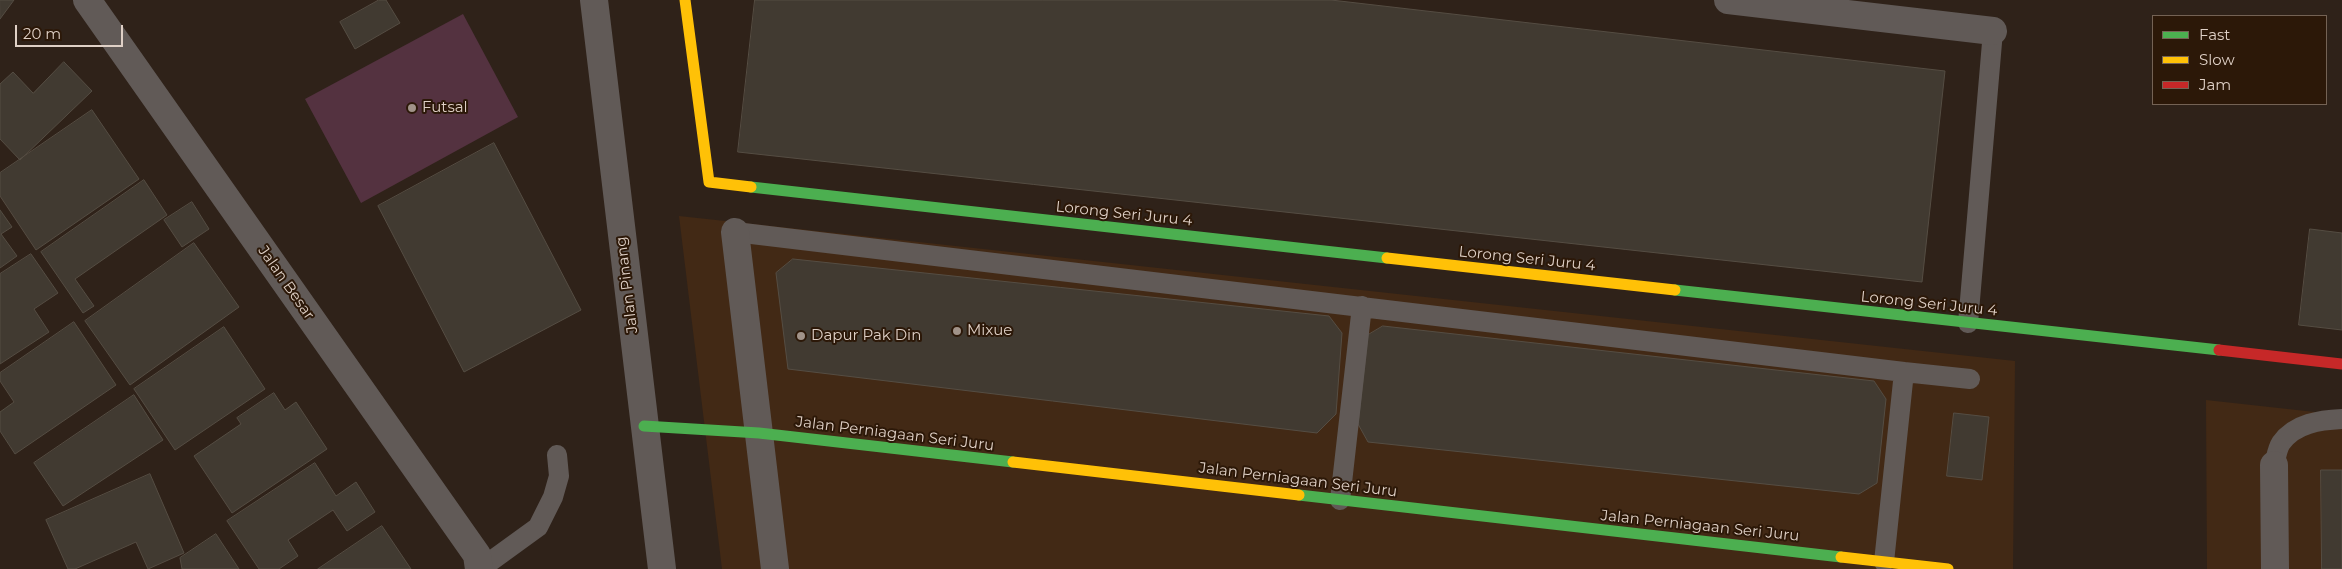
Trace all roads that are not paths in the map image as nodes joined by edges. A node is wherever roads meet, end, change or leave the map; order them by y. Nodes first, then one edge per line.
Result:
1 (87, 0) edge
2 (594, 0) edge
3 (685, 0) edge
4 (1728, 0) edge
5 (1993, 31) joint
6 (734, 232) joint
7 (1362, 306) junction
8 (1968, 323) junction
9 (2342, 364) edge
10 (1904, 372) junction
11 (1970, 379) dead end
12 (2342, 419) edge
13 (644, 426) junction
14 (759, 433) junction
15 (557, 455) dead end
16 (2274, 465) joint
17 (1340, 500) junction
18 (1884, 562) junction
19 (480, 569) edge
20 (662, 569) edge
21 (775, 569) edge
22 (1948, 569) edge
23 (2275, 569) edge

1 - 19 street, Jalan Besar
2 - 13 street, Jalan Pinang
3 - 8 street, Lorong Seri Juru 4
4 - 5 street
5 - 8 lane
6 - 7 lane
6 - 14 street
7 - 10 lane
7 - 17 lane
8 - 9 street, Lorong Seri Juru 4
10 - 11 lane
10 - 18 lane
12 - 16 lane
13 - 14 street, Jalan Perniagaan Seri Juru
13 - 20 street, Jalan Pinang
14 - 17 street, Jalan Perniagaan Seri Juru
14 - 21 street
15 - 19 lane
16 - 23 street
17 - 18 street, Jalan Perniagaan Seri Juru
18 - 22 street, Jalan Perniagaan Seri Juru

